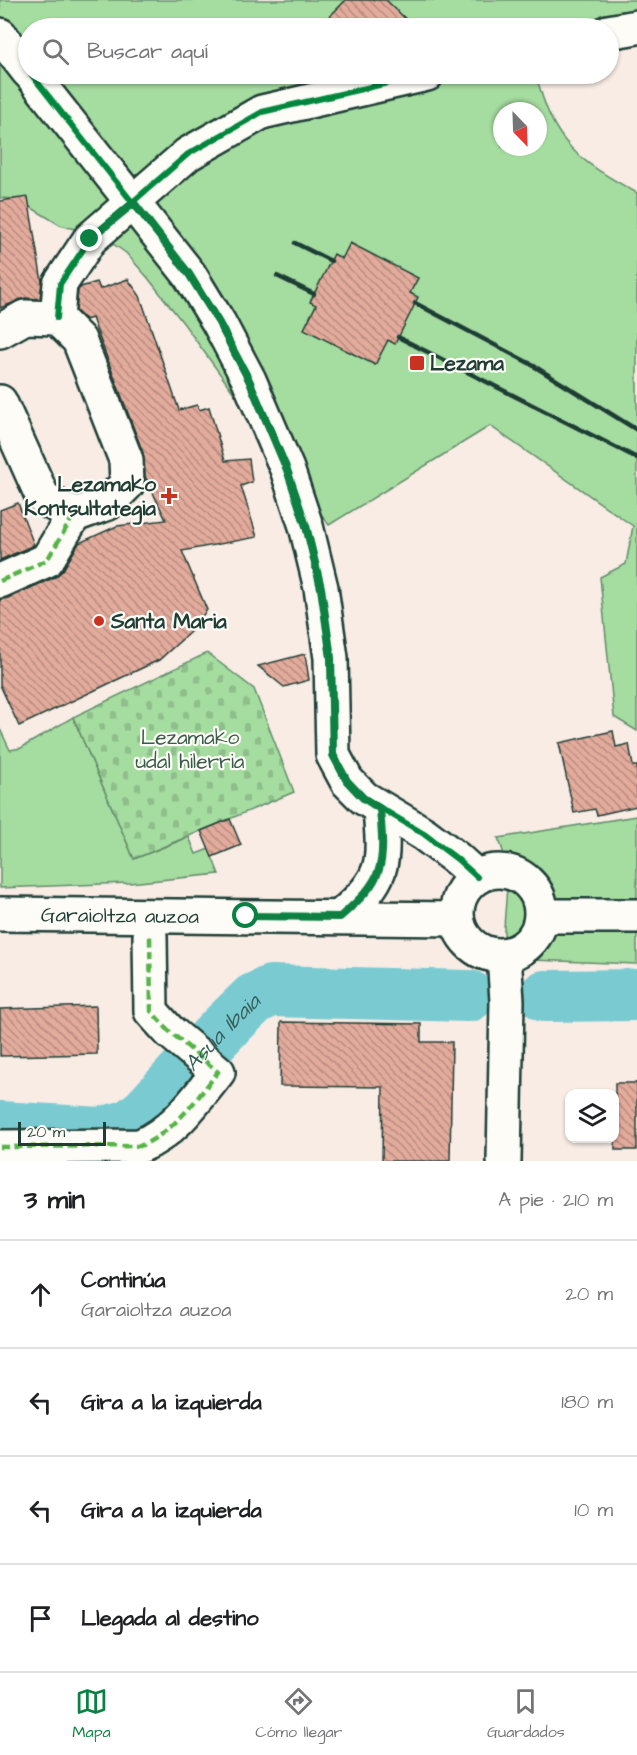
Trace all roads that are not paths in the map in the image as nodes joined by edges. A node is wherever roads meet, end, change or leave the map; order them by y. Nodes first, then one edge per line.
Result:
1 (637, 27) edge
2 (619, 31) edge
3 (0, 35) edge
4 (18, 57) edge
5 (40, 84) edge
6 (384, 84) edge
7 (134, 203) junction
8 (57, 318) junction
9 (0, 331) edge
10 (0, 402) edge
11 (74, 515) junction
12 (0, 581) edge
13 (380, 809) junction
14 (477, 877) junction
15 (0, 914) edge
16 (542, 916) junction
17 (637, 916) edge
18 (340, 917) junction
19 (457, 919) junction
20 (150, 936) dead end
21 (504, 955) junction
22 (0, 1147) edge
23 (504, 1161) edge

1 - 2 street
3 - 4 street
5 - 7 street
6 - 7 street
7 - 8 street
7 - 13 street
8 - 9 street
8 - 11 street
10 - 11 street
11 - 12 street
13 - 14 street
13 - 18 street
14 - 16 street
14 - 19 street
15 - 18 street, Garaioltza auzoa
16 - 17 street
16 - 21 street
18 - 19 street, Garaioltza auzoa
19 - 21 street
20 - 22 street
21 - 23 street

